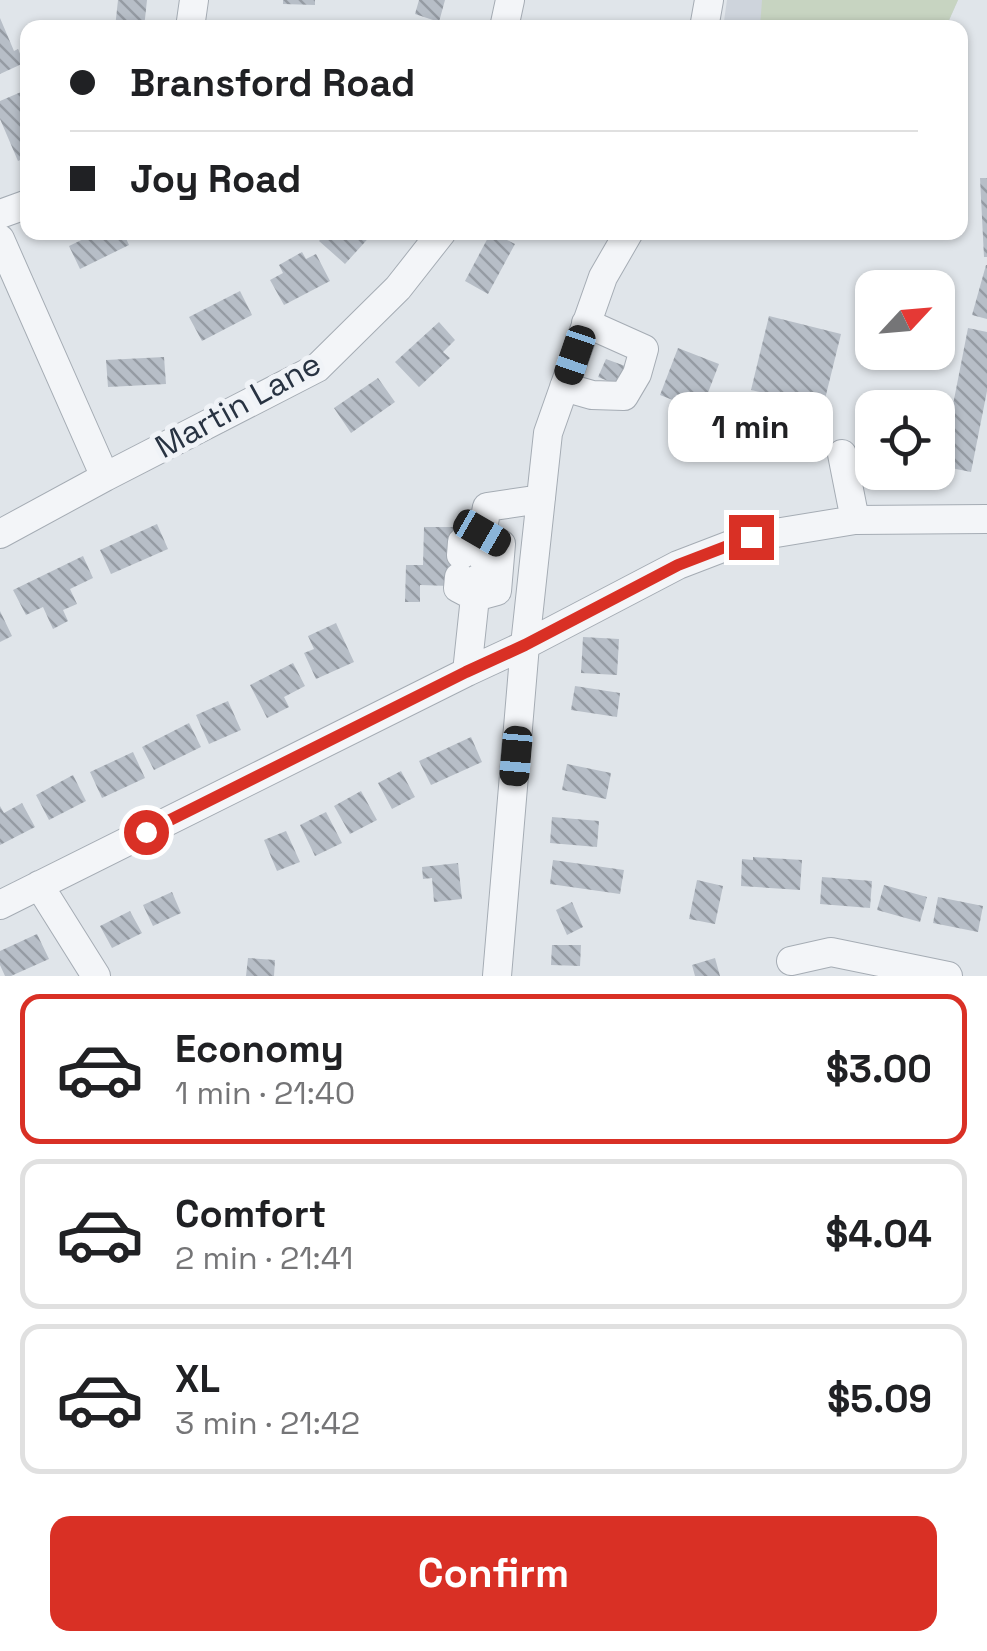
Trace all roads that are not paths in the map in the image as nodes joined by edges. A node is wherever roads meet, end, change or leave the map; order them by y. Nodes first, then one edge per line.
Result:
1 (0, 239) edge
2 (436, 240) edge
3 (624, 240) edge
4 (586, 323) junction
5 (564, 388) junction
6 (842, 454) dead end
7 (104, 477) junction
8 (541, 499) junction
9 (985, 511) edge
10 (855, 520) junction
11 (0, 534) edge
12 (472, 571) junction
13 (530, 598) junction
14 (525, 645) junction
15 (466, 672) junction
16 (40, 885) junction
17 (0, 905) edge
18 (792, 961) dead end
19 (96, 976) edge
20 (496, 976) edge
21 (948, 976) edge

1 - 7 street
2 - 7 street, Martin Lane
3 - 4 street
4 - 5 street
4 - 5 street
5 - 8 street
6 - 10 street
7 - 11 street, Martin Lane
8 - 12 street
8 - 13 street
9 - 10 street
10 - 14 street
12 - 13 street
12 - 15 street
13 - 14 street
14 - 15 street
14 - 20 street
15 - 16 street
16 - 17 street
16 - 19 street
18 - 21 street

